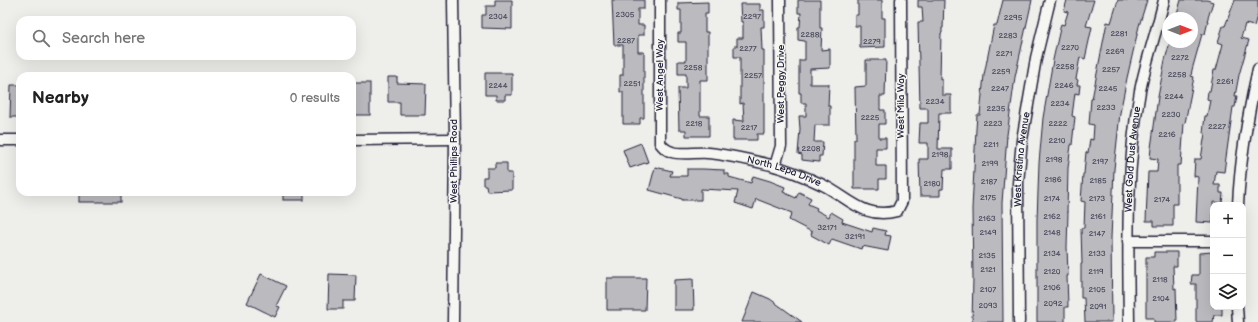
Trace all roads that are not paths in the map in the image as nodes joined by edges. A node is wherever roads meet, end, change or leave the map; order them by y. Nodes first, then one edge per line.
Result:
1 (453, 0) edge
2 (660, 0) edge
3 (780, 0) edge
4 (901, 0) edge
5 (1050, 0) edge
6 (1164, 0) edge
7 (1258, 69) edge
8 (455, 139) junction
9 (0, 140) edge
10 (16, 140) edge
11 (356, 140) edge
12 (664, 150) joint
13 (775, 166) junction
14 (1238, 202) edge
15 (897, 211) joint
16 (1128, 240) junction
17 (1210, 241) edge
18 (1237, 310) edge
19 (453, 322) edge
20 (1019, 322) edge
21 (1129, 322) edge
22 (1238, 322) edge

1 - 8 street, West Phillips Road
2 - 12 street, West Angel Way
3 - 13 street, West Peggy Drive
4 - 15 street, West Mila Way
5 - 20 street, West Kristina Avenue
6 - 16 street, West Gold Dust Avenue
7 - 14 street
8 - 11 street
8 - 19 street, West Phillips Road
9 - 10 street
12 - 13 street, North Lepa Drive
13 - 15 street, North Lepa Drive
16 - 17 street
16 - 21 street, West Gold Dust Avenue
18 - 22 street

